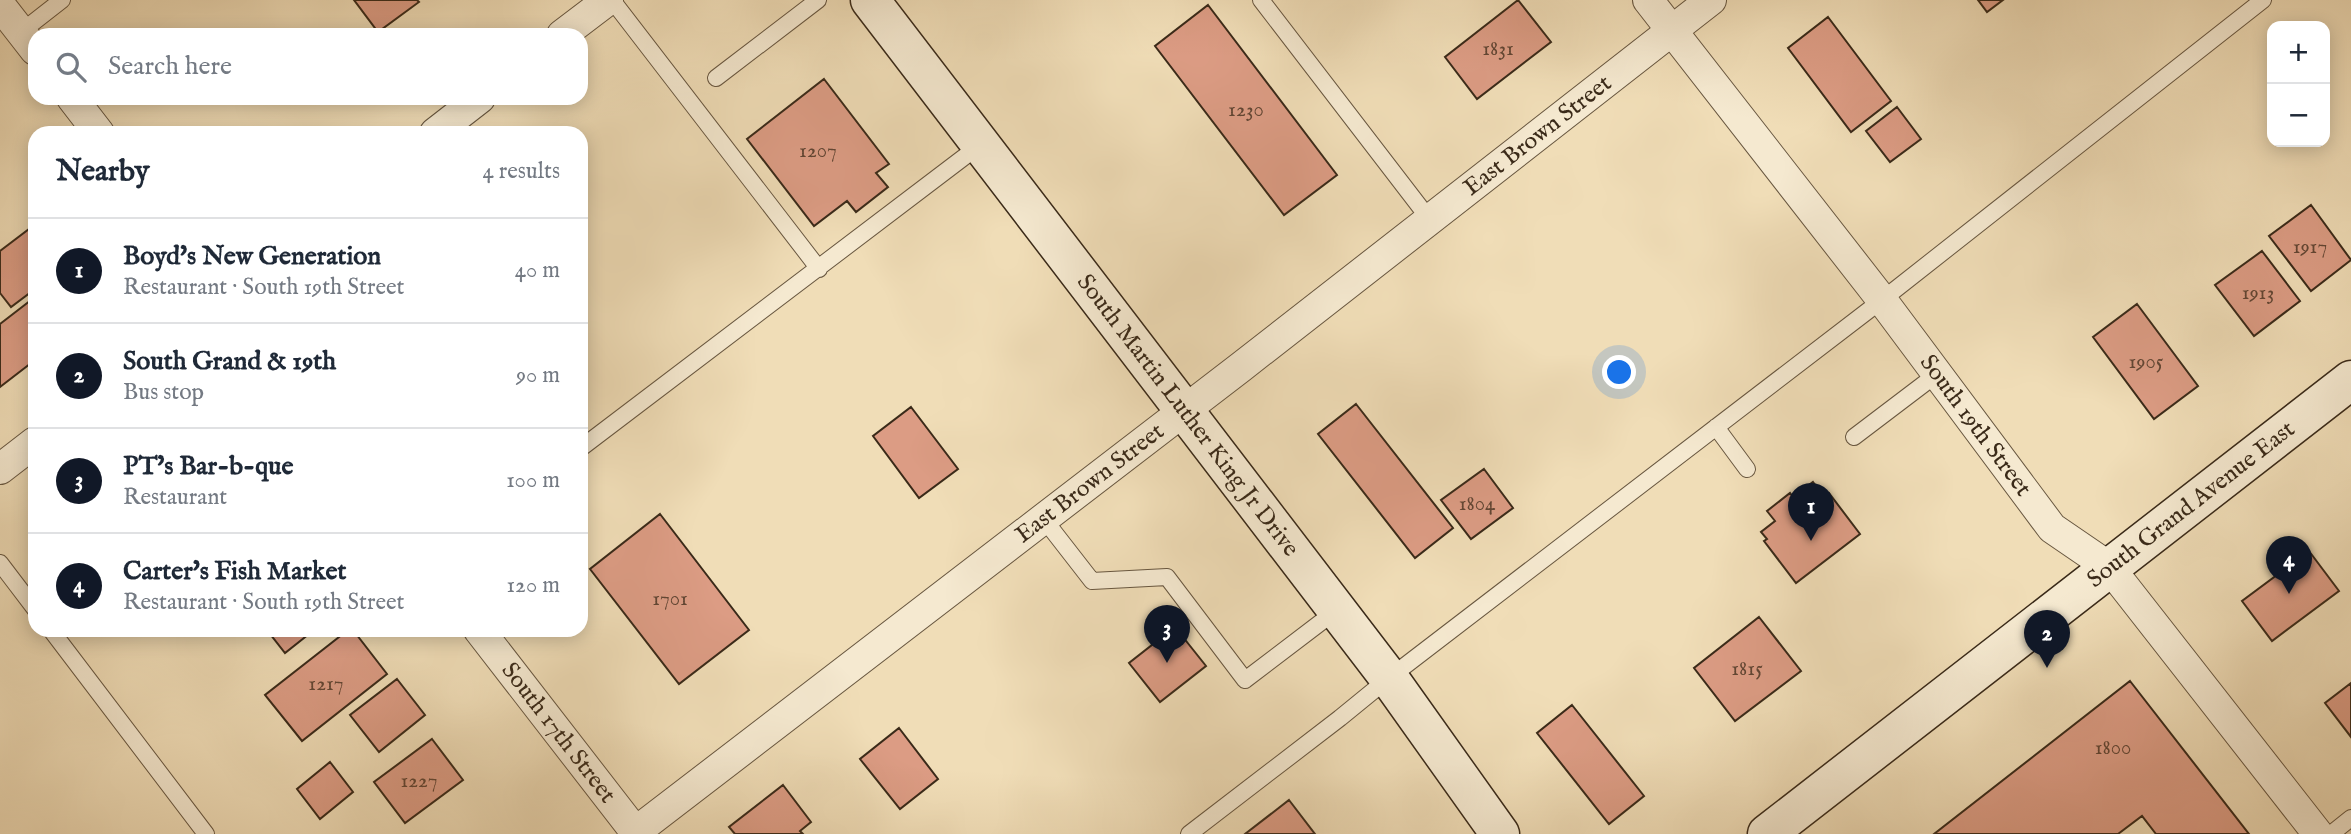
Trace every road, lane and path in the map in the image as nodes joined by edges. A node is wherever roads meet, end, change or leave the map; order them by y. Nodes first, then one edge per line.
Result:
1 (62, 0) edge
2 (610, 0) edge
3 (818, 0) edge
4 (870, 0) edge
5 (1261, 0) edge
6 (1648, 0) edge
7 (1710, 0) edge
8 (2263, 0) edge
9 (0, 5) edge
10 (39, 28) edge
11 (572, 28) edge
12 (1672, 30) junction
13 (28, 41) edge
14 (716, 78) dead end
15 (77, 105) edge
16 (471, 105) edge
17 (94, 126) edge
18 (444, 126) edge
19 (981, 145) junction
20 (1430, 220) junction
21 (819, 268) junction
22 (1882, 299) junction
23 (1937, 374) junction
24 (2351, 380) edge
25 (1185, 410) junction
26 (1716, 428) junction
27 (1854, 438) dead end
28 (588, 443) edge
29 (28, 447) edge
30 (0, 469) edge
31 (1747, 469) dead end
32 (1044, 518) junction
33 (0, 563) edge
34 (2109, 567) junction
35 (28, 600) edge
36 (1337, 610) junction
37 (56, 637) edge
38 (484, 637) edge
39 (1389, 678) junction
40 (2351, 818) edge
41 (635, 833) edge
42 (206, 834) edge
43 (1189, 834) edge
44 (1500, 834) edge
45 (1767, 834) edge
46 (2318, 834) edge
47 (2330, 834) edge

1 - 10 lane
2 - 11 street
2 - 21 lane
3 - 14 lane
4 - 19 street, South Martin Luther King Jr Drive
5 - 20 lane
6 - 12 street, South 19th Street
7 - 12 street, East Brown Street
8 - 22 lane
9 - 13 street
12 - 20 street, East Brown Street
12 - 22 street, South 19th Street
15 - 17 street
16 - 18 street
19 - 21 lane
19 - 25 street, South Martin Luther King Jr Drive
20 - 25 street, East Brown Street
21 - 28 lane
22 - 23 street, South 19th Street
22 - 26 lane
23 - 27 lane
23 - 34 street, South 19th Street
24 - 34 street, South Grand Avenue East
25 - 32 street, East Brown Street
25 - 36 street, South Martin Luther King Jr Drive
26 - 31 lane
26 - 39 lane
29 - 30 street
32 - 36 lane
32 - 41 street, East Brown Street
33 - 35 lane
34 - 45 street, South Grand Avenue East
34 - 46 street, South 19th Street
36 - 39 street, South Martin Luther King Jr Drive
37 - 42 lane
38 - 41 street, South 17th Street
39 - 43 lane
39 - 44 street, South Martin Luther King Jr Drive
40 - 47 lane

